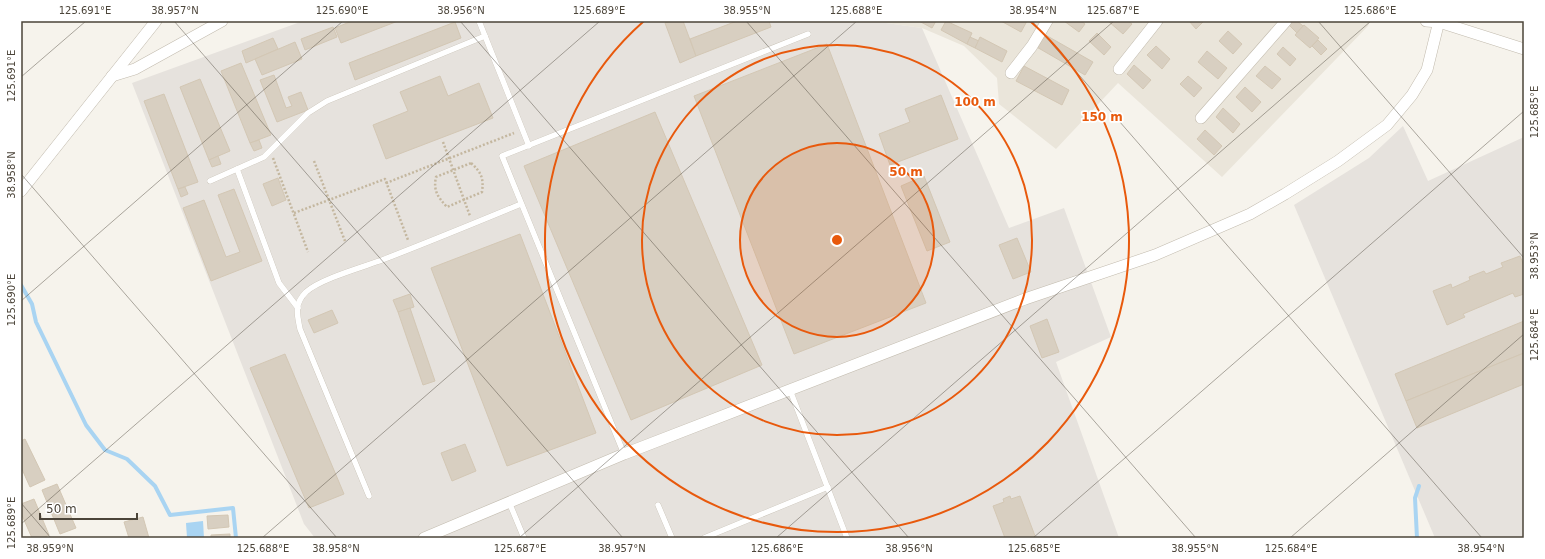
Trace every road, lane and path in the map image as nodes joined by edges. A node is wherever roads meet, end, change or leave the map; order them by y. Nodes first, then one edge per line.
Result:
1 (156, 21) edge
2 (222, 21) edge
3 (479, 21) edge
4 (1047, 21) edge
5 (1157, 21) edge
6 (1286, 21) edge
7 (1426, 21) edge
8 (1439, 22) edge
9 (808, 34) dead end
10 (485, 36) junction
11 (1524, 49) edge
12 (1119, 69) dead end
13 (1012, 74) dead end
14 (112, 77) junction
15 (1201, 118) dead end
16 (522, 130) junction
17 (443, 142) dead end
18 (529, 146) junction
19 (271, 152) junction
20 (449, 158) junction
21 (314, 161) dead end
22 (237, 169) junction
23 (453, 170) junction
24 (210, 180) dead end
25 (386, 183) junction
26 (21, 191) edge
27 (329, 200) junction
28 (464, 200) junction
29 (521, 204) junction
30 (294, 213) junction
31 (473, 224) junction
32 (345, 241) dead end
33 (411, 248) junction
34 (308, 252) dead end
35 (298, 308) junction
36 (790, 390) junction
37 (624, 454) junction
38 (828, 487) junction
39 (369, 496) dead end
40 (509, 502) junction
41 (658, 505) dead end
42 (424, 538) edge
43 (524, 538) edge
44 (672, 538) edge
45 (704, 538) edge
46 (847, 538) edge

1 - 14 street
2 - 14 street
3 - 10 lane
4 - 13 street
5 - 12 street
6 - 15 street
7 - 8 street
8 - 11 street
8 - 36 street
9 - 18 lane
10 - 16 lane
10 - 19 lane
14 - 26 street
16 - 18 lane
16 - 20 path
17 - 20 path
18 - 29 lane
19 - 22 lane
19 - 30 path
20 - 23 path
20 - 25 path
21 - 27 path
22 - 24 lane
22 - 35 lane
23 - 28 path
23 - 28 path
23 - 28 path
25 - 27 path
25 - 33 path
27 - 30 path
27 - 32 path
28 - 31 path
29 - 31 lane
29 - 37 lane
30 - 34 path
31 - 33 lane
33 - 35 lane
35 - 39 lane
36 - 37 street
36 - 38 lane
37 - 40 street
38 - 45 lane
38 - 46 lane
40 - 42 street
40 - 43 lane
41 - 44 lane

